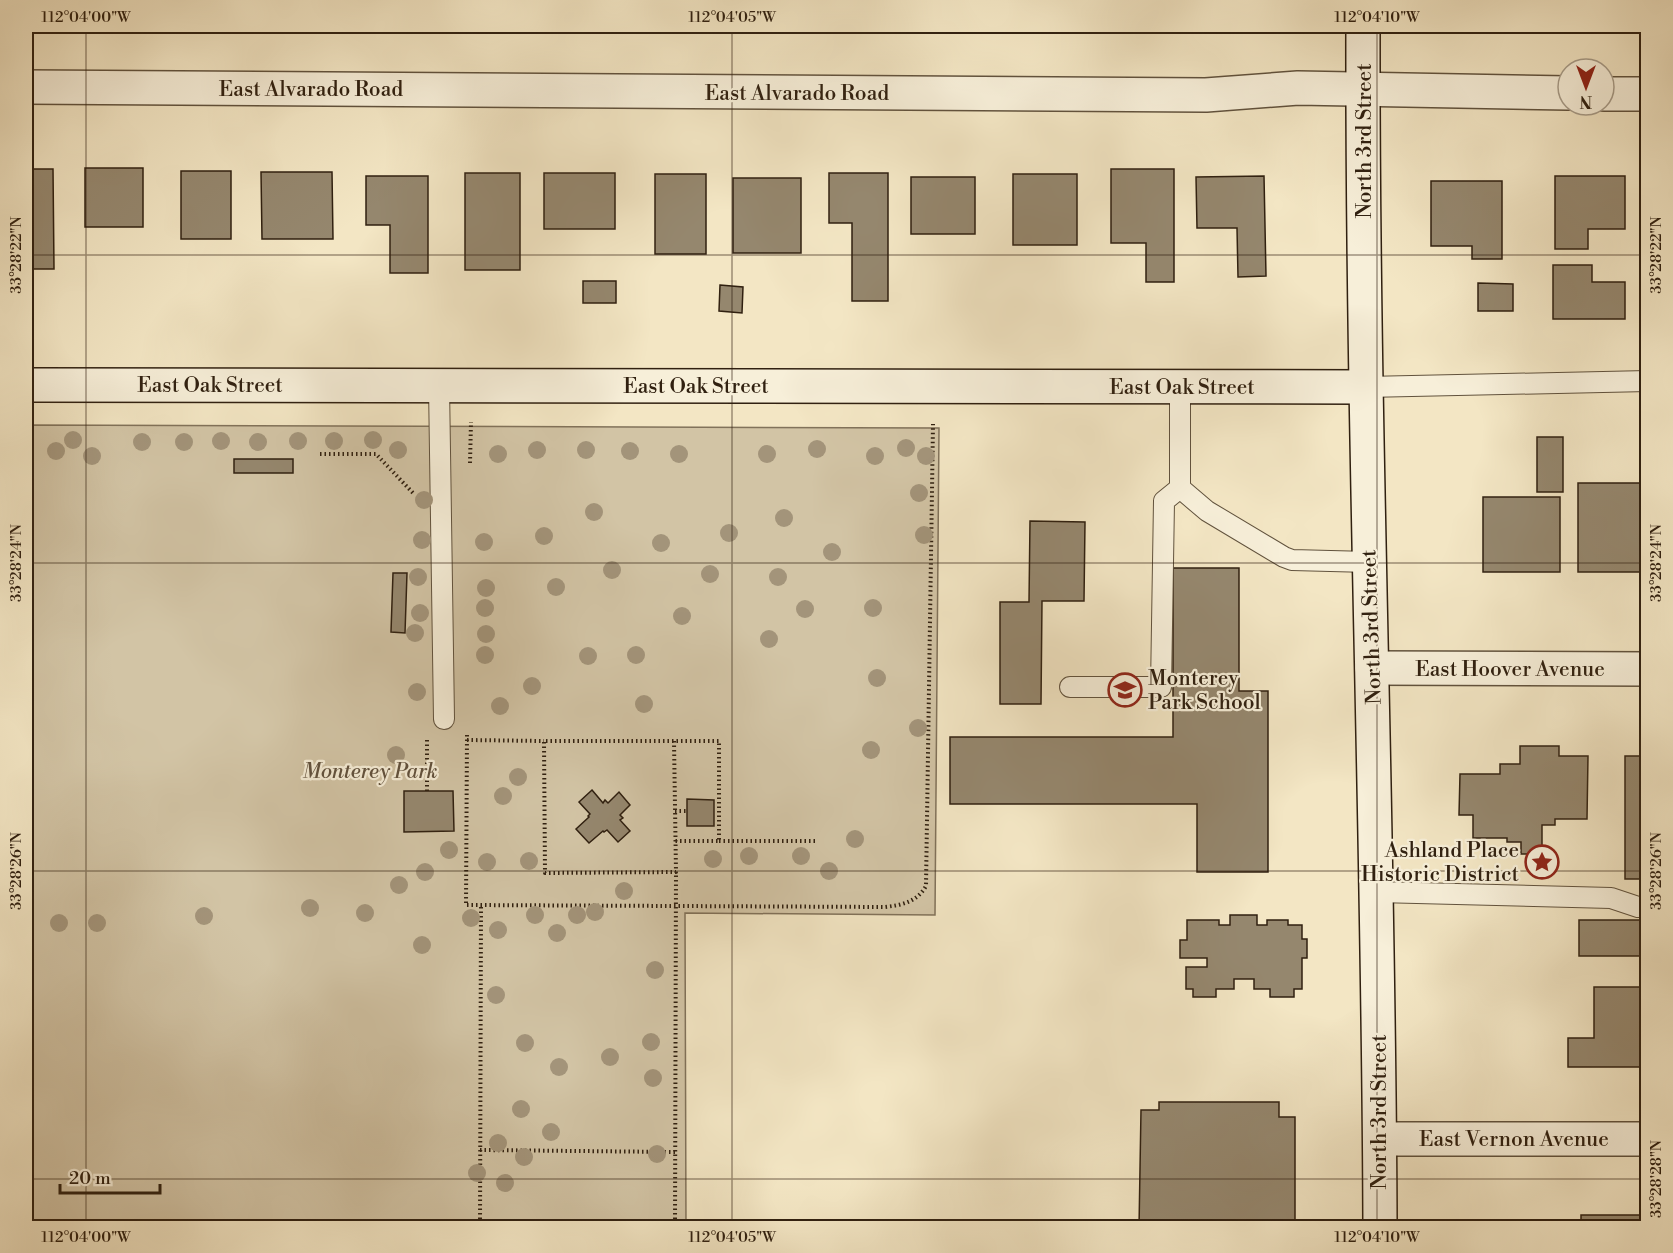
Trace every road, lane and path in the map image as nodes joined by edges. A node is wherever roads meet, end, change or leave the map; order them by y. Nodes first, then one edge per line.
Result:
1 (1363, 26) edge
2 (26, 87) edge
3 (1363, 91) junction
4 (1556, 93) edge
5 (1616, 94) edge
6 (1647, 94) edge
7 (1647, 381) edge
8 (26, 385) edge
9 (439, 385) junction
10 (1180, 387) junction
11 (1366, 387) junction
12 (933, 424) dead end
13 (320, 453) dead end
14 (1180, 488) junction
15 (441, 521) junction
16 (1369, 562) junction
17 (1372, 668) junction
18 (1647, 669) edge
19 (1070, 687) dead end
20 (444, 719) dead end
21 (437, 740) dead end
22 (457, 740) dead end
23 (467, 740) junction
24 (544, 741) junction
25 (674, 741) junction
26 (427, 791) dead end
27 (675, 811) junction
28 (687, 811) dead end
29 (675, 841) junction
30 (719, 841) junction
31 (815, 841) dead end
32 (676, 872) junction
33 (1377, 892) junction
34 (481, 905) junction
35 (676, 905) junction
36 (1647, 907) edge
37 (1380, 1139) junction
38 (1647, 1139) edge
39 (480, 1150) junction
40 (675, 1152) junction
41 (480, 1227) edge
42 (675, 1227) edge
43 (1380, 1227) edge

1 - 3 street, North 3rd Street
2 - 3 street, East Alvarado Road
3 - 4 street, East Alvarado Road
3 - 11 street, North 3rd Street
5 - 6 street
7 - 11 lane
8 - 9 street, East Oak Street
9 - 10 street, East Oak Street
9 - 15 lane
10 - 11 street, East Oak Street
10 - 14 lane
11 - 16 street, North 3rd Street
12 - 35 path
13 - 15 path
14 - 16 lane
14 - 19 lane
15 - 20 lane
16 - 17 street, North 3rd Street
17 - 18 street, East Hoover Avenue
17 - 33 street, North 3rd Street
21 - 26 path
22 - 23 path
23 - 24 path
23 - 34 path
24 - 25 path
24 - 32 path
25 - 27 path
25 - 30 path
27 - 28 path
27 - 29 path
29 - 30 path
29 - 32 path
30 - 31 path
32 - 35 path
33 - 36 lane
33 - 37 street, North 3rd Street
34 - 35 path
34 - 39 path
35 - 40 path
37 - 38 street, East Vernon Avenue
37 - 43 street, North 3rd Street
39 - 40 path
39 - 41 path
40 - 42 path

